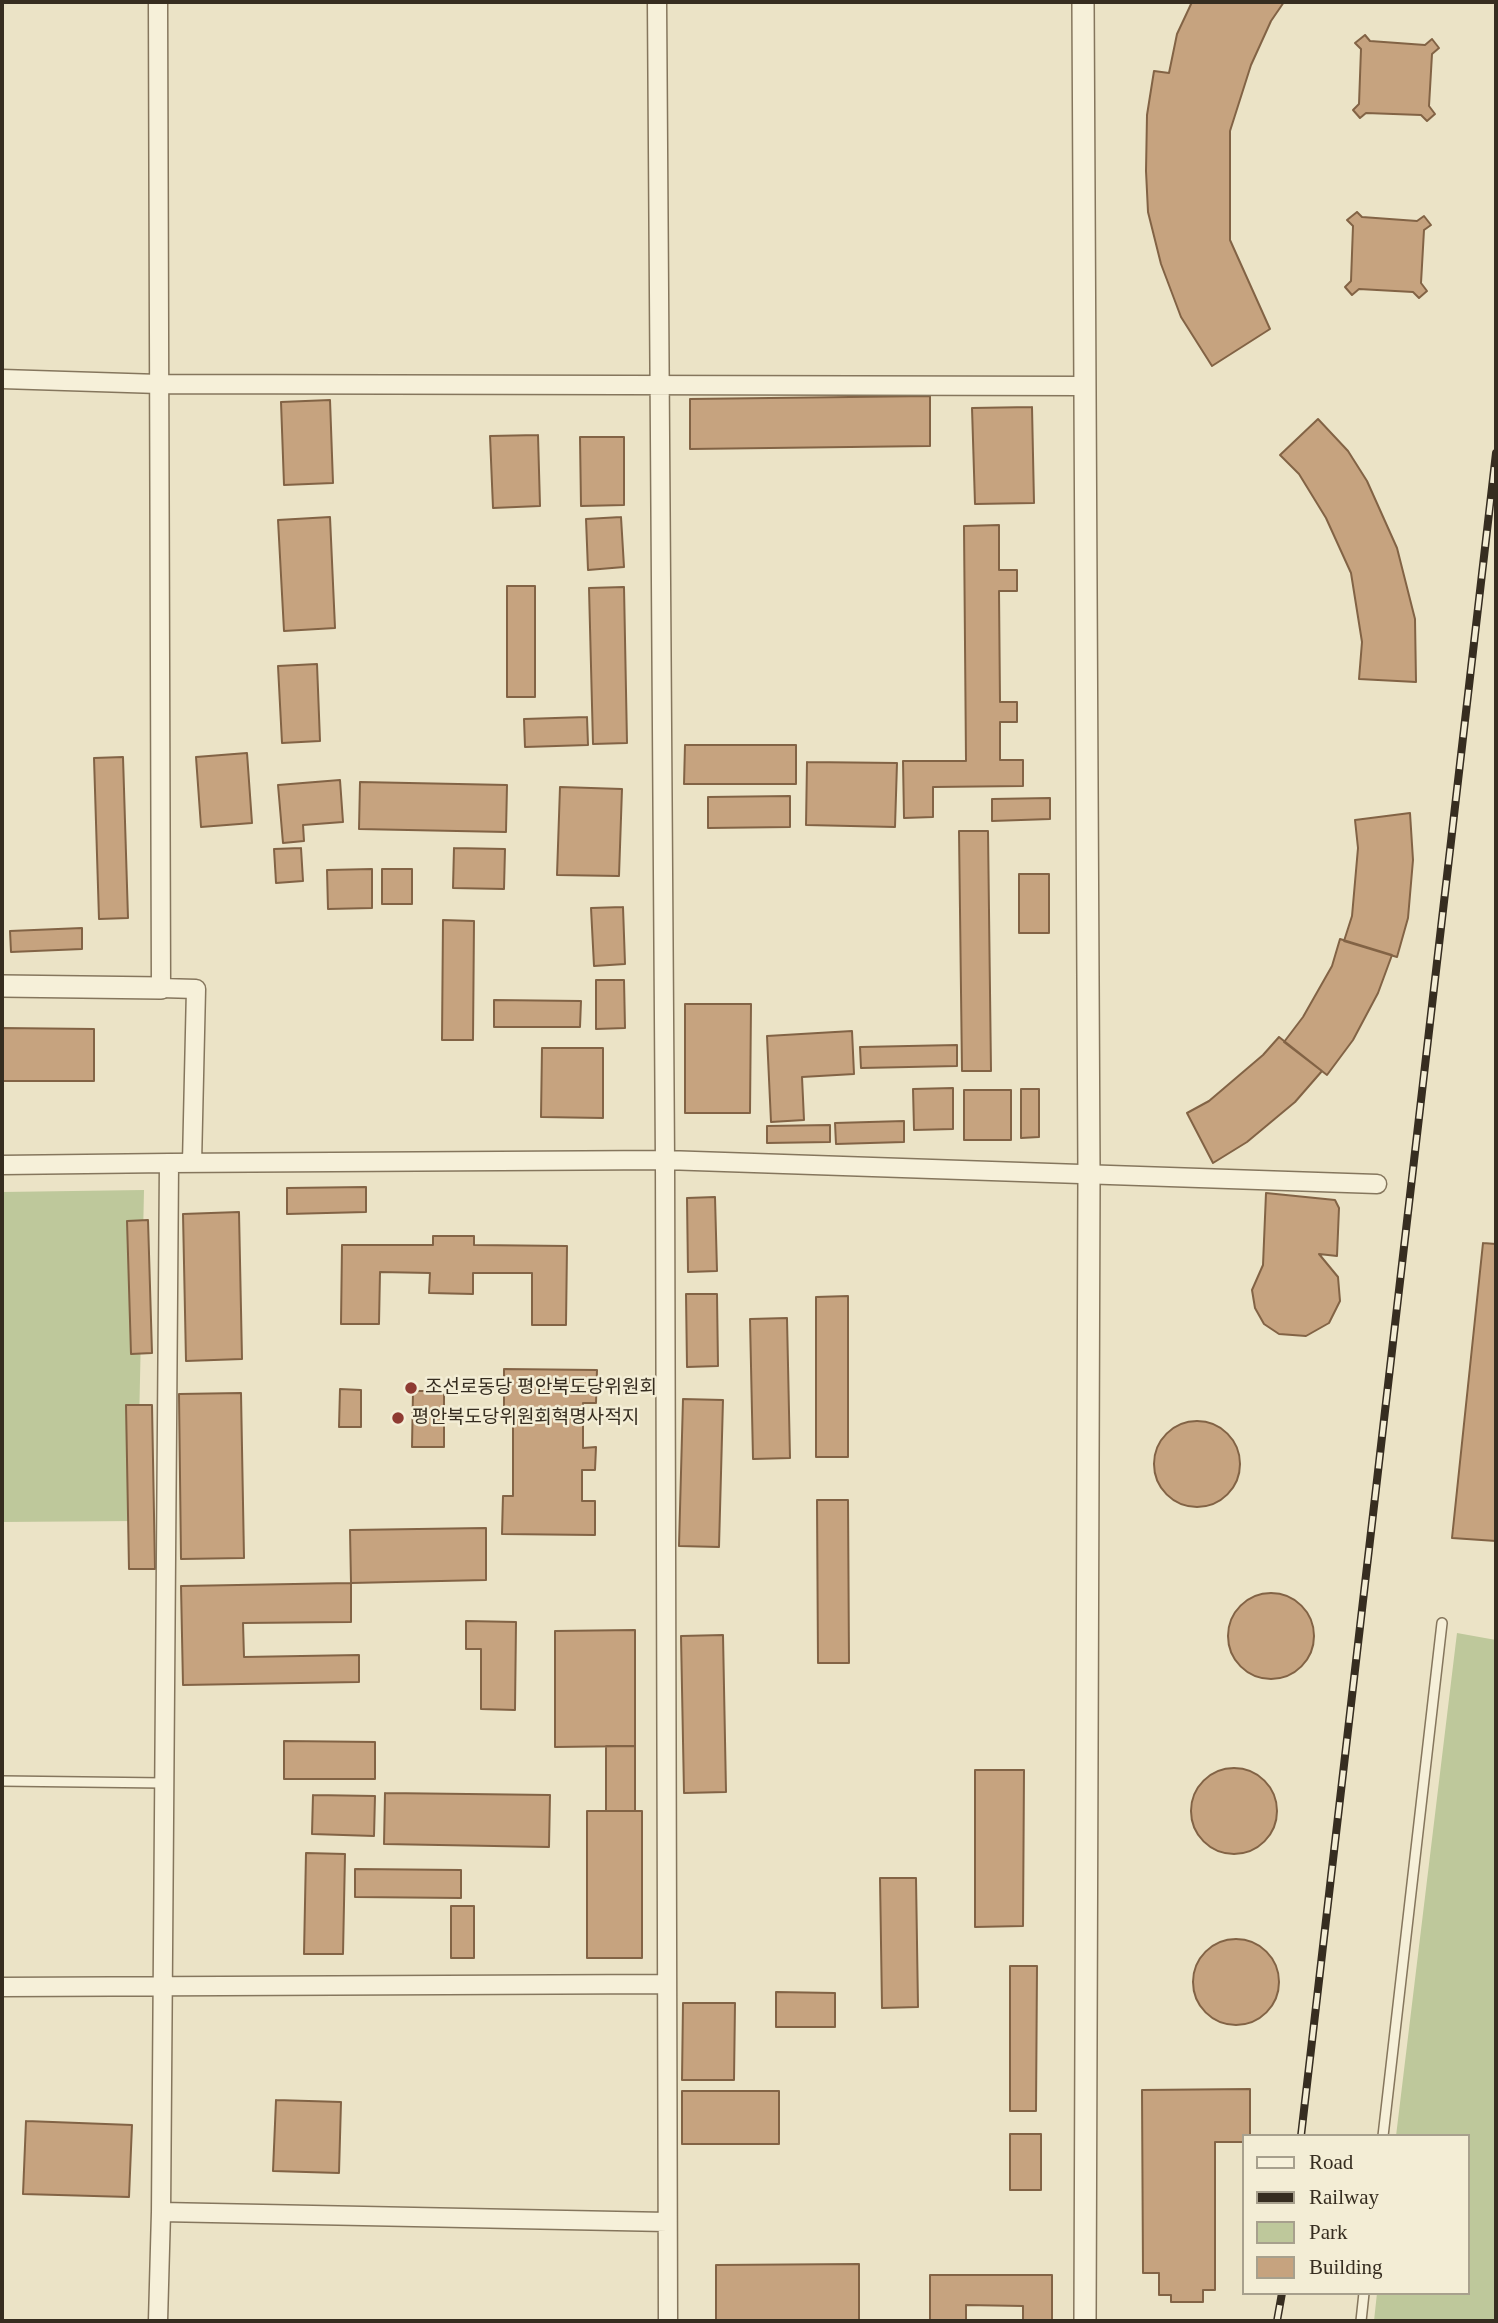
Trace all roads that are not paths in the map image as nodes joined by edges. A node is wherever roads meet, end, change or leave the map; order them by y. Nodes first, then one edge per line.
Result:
1 (158, 2) edge
2 (657, 2) edge
3 (1083, 2) edge
4 (2, 379) edge
5 (159, 384) junction
6 (659, 385) junction
7 (1085, 386) junction
8 (2, 986) edge
9 (161, 988) junction
10 (666, 1160) junction
11 (169, 1163) junction
12 (192, 1163) junction
13 (2, 1165) edge
14 (1089, 1174) junction
15 (1377, 1184) dead end
16 (1442, 1623) dead end
17 (2, 1781) edge
18 (164, 1783) junction
19 (666, 1984) junction
20 (162, 1986) junction
21 (2, 1987) edge
22 (1383, 2134) edge
23 (160, 2212) junction
24 (667, 2222) junction
25 (1364, 2295) edge
26 (158, 2321) edge
27 (668, 2321) edge
28 (1085, 2321) edge
29 (1361, 2321) edge

1 - 5 street
2 - 6 street
3 - 7 street
4 - 5 street
5 - 6 street
5 - 9 street
6 - 7 street
6 - 10 street
7 - 14 street
8 - 9 street
9 - 12 street
10 - 12 street
10 - 14 street
10 - 19 street
11 - 12 street
11 - 13 street
11 - 18 street
14 - 15 street
14 - 28 street
16 - 22 lane
17 - 18 lane
18 - 20 street
19 - 20 street
19 - 24 street
20 - 21 street
20 - 23 street
23 - 24 street
23 - 26 street
24 - 27 street
25 - 29 lane

